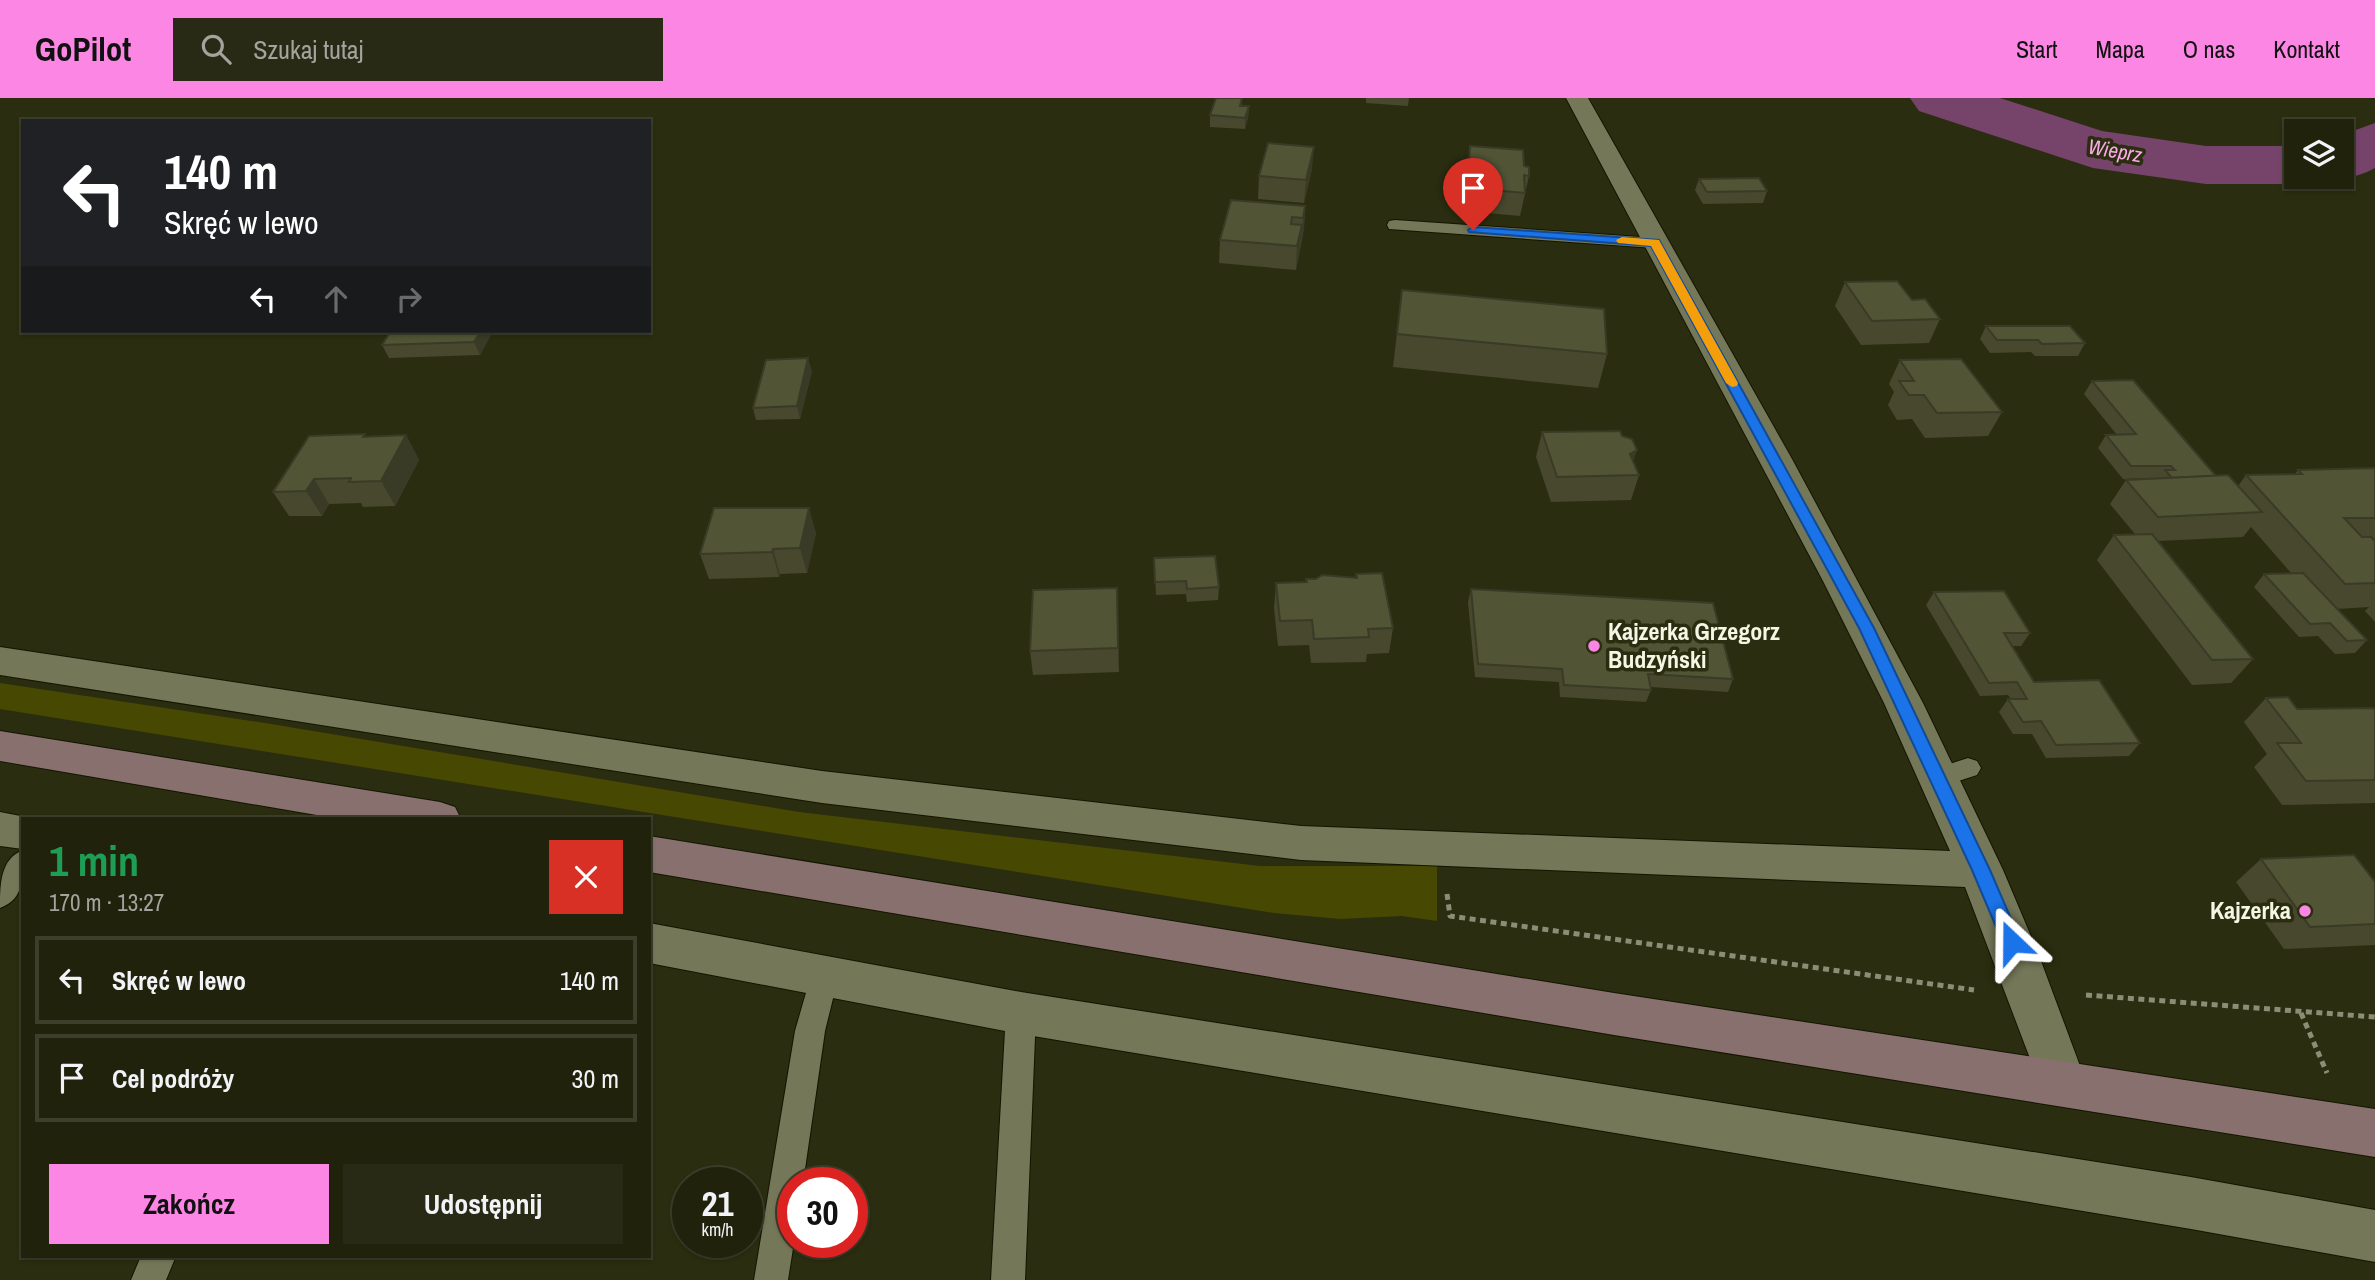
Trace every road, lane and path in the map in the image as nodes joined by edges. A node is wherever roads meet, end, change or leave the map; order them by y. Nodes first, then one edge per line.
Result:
1 (1577, 98) edge
2 (1395, 225) dead end
3 (1655, 243) junction
4 (0, 662) edge
5 (0, 746) edge
6 (428, 817) edge
7 (0, 828) edge
8 (21, 832) edge
9 (1442, 848) junction
10 (651, 854) edge
11 (21, 865) edge
12 (1981, 870) junction
13 (0, 896) edge
14 (651, 943) edge
15 (824, 974) junction
16 (2032, 990) junction
17 (1021, 1013) junction
18 (2375, 1017) edge
19 (2063, 1082) junction
20 (2375, 1133) edge
21 (2375, 1237) edge
22 (158, 1258) edge
23 (148, 1280) edge
24 (771, 1280) edge
25 (1008, 1280) edge

1 - 3 street
2 - 3 lane
3 - 12 street
4 - 9 street
5 - 6 main road
7 - 8 street
9 - 12 street
9 - 16 path
10 - 19 main road
11 - 13 lane
12 - 16 street
14 - 15 street
15 - 17 street
15 - 24 lane
16 - 18 path
16 - 19 street
17 - 21 street
17 - 25 lane
19 - 20 main road
22 - 23 lane

